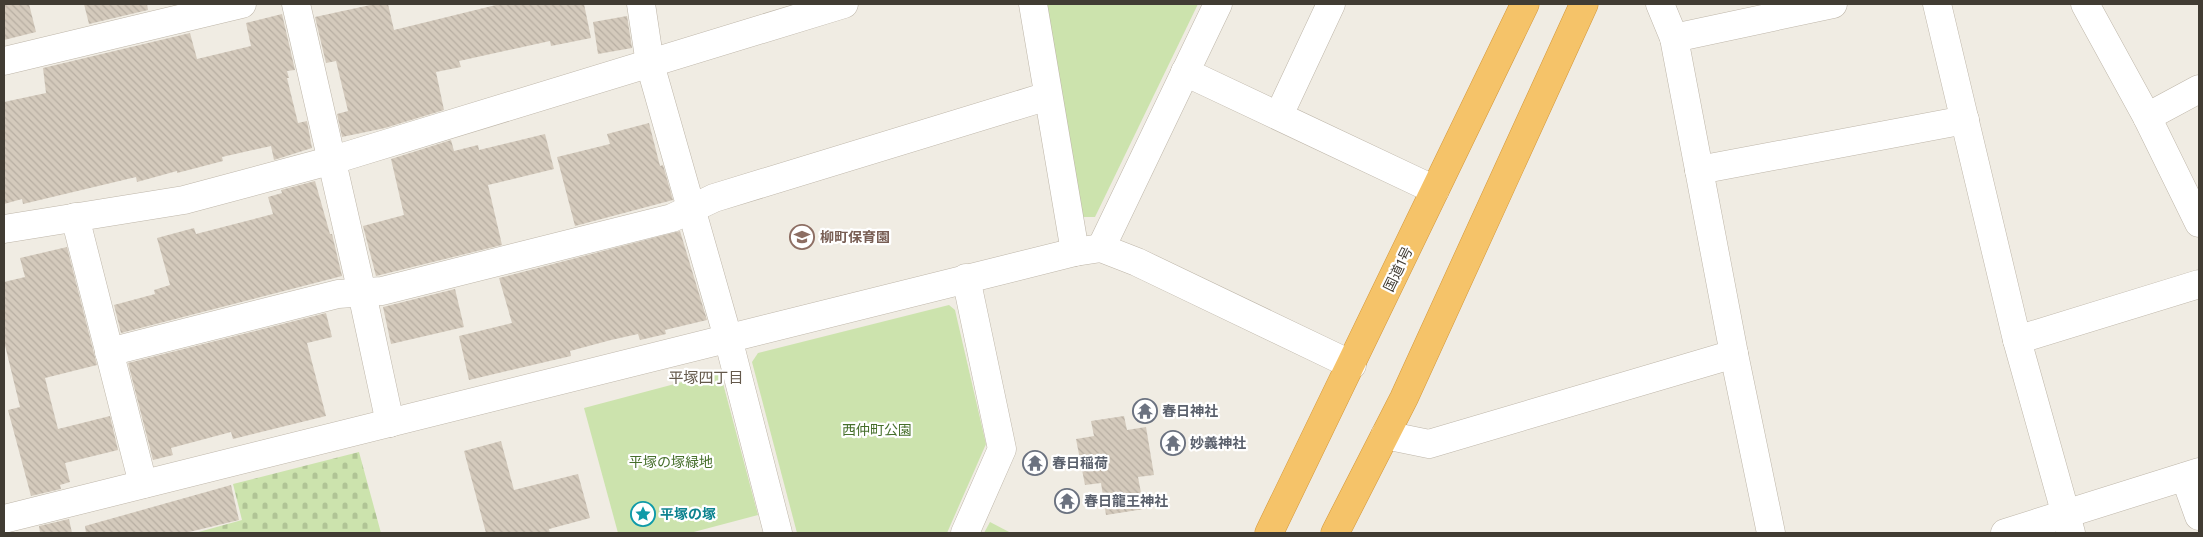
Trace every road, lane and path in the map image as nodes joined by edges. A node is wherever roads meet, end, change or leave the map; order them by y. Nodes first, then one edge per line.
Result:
1 (242, 4) edge
2 (296, 4) edge
3 (641, 4) edge
4 (844, 4) edge
5 (1033, 4) edge
6 (1218, 4) edge
7 (1331, 4) edge
8 (1525, 4) edge
9 (1584, 4) edge
10 (1660, 4) edge
11 (1830, 4) edge
12 (1937, 4) edge
13 (2084, 4) edge
14 (1674, 38) junction
15 (4, 61) edge
16 (650, 64) junction
17 (1185, 72) junction
18 (2199, 89) edge
19 (1048, 96) junction
20 (1278, 115) junction
21 (2148, 117) junction
22 (1965, 120) junction
23 (332, 160) junction
24 (1699, 170) junction
25 (1435, 190) junction
26 (692, 209) junction
27 (76, 217) junction
28 (2199, 223) edge
29 (4, 229) edge
30 (1088, 250) junction
31 (966, 278) junction
32 (2199, 284) edge
33 (362, 293) junction
34 (728, 338) junction
35 (2017, 340) junction
36 (109, 352) junction
37 (1734, 354) junction
38 (1352, 364) junction
39 (390, 423) junction
40 (1385, 435) junction
41 (2192, 474) edge
42 (143, 484) junction
43 (2199, 516) edge
44 (4, 519) edge
45 (2069, 524) edge
46 (778, 533) edge
47 (965, 533) edge
48 (1269, 533) edge
49 (1335, 533) edge
50 (1771, 533) edge
51 (2005, 533) edge

1 - 15 street
2 - 23 street
3 - 16 street
4 - 16 street
5 - 19 street
6 - 17 street
7 - 20 street
8 - 25 highway, 国道1号
9 - 40 highway
10 - 14 street
11 - 14 street
12 - 22 street
13 - 21 street
14 - 24 street
16 - 23 street
16 - 26 street
17 - 20 street
17 - 30 street
18 - 21 street
19 - 26 street
19 - 30 street
20 - 25 street
21 - 28 street
22 - 24 street
22 - 35 street
23 - 27 street
23 - 33 street
24 - 37 street
25 - 38 highway, 国道1号
26 - 33 street
26 - 34 street
27 - 29 street
27 - 36 street
30 - 31 street
30 - 38 street
31 - 34 street
31 - 47 street
32 - 35 street
33 - 36 street
33 - 39 street
34 - 39 street
34 - 46 street
35 - 45 street
36 - 42 street
37 - 40 street
37 - 50 street
38 - 48 highway, 国道1号
39 - 42 street
40 - 49 highway
41 - 43 street
41 - 45 street
42 - 44 street
45 - 51 street

